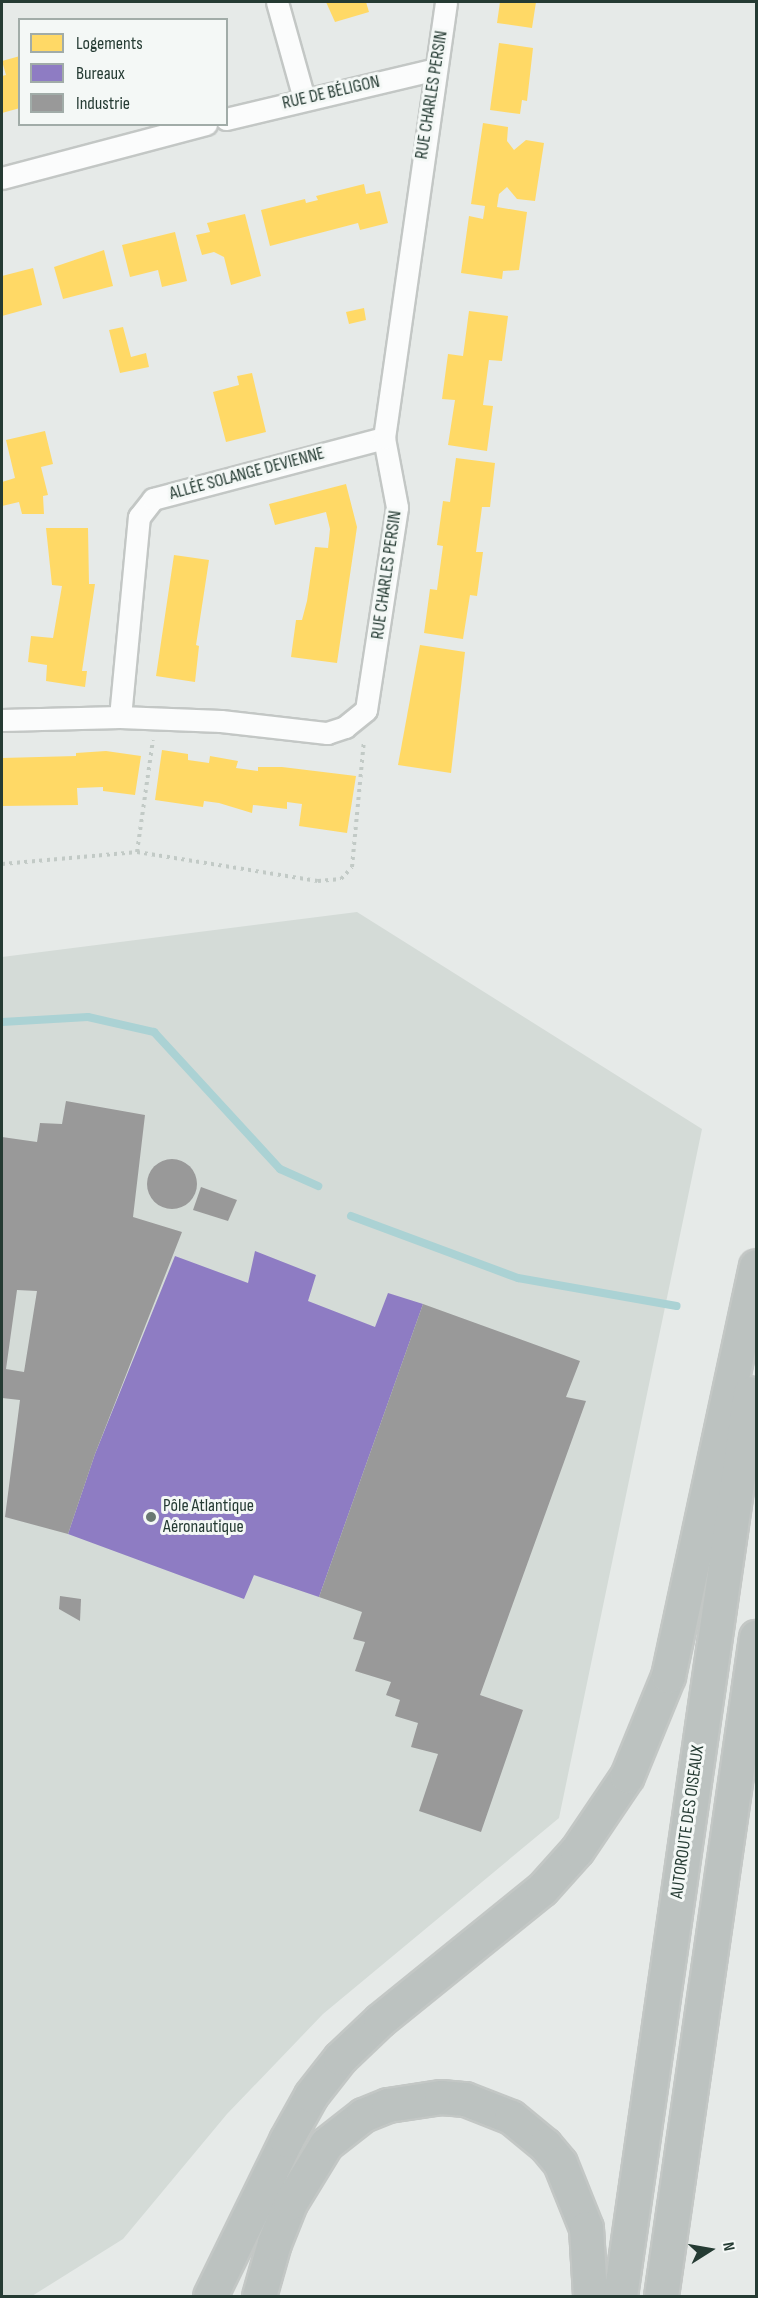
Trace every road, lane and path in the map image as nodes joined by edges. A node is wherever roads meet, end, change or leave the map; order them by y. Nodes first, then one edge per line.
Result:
1 (277, 2) edge
2 (446, 2) edge
3 (436, 69) junction
4 (304, 99) junction
5 (228, 118) edge
6 (198, 126) edge
7 (2, 178) edge
8 (384, 438) junction
9 (120, 717) junction
10 (357, 717) junction
11 (156, 719) junction
12 (2, 720) edge
13 (137, 852) junction
14 (2, 864) edge
15 (756, 1266) edge
16 (756, 1347) edge
17 (756, 1637) edge
18 (674, 2212) junction
19 (210, 2296) edge
20 (259, 2296) edge
21 (590, 2296) edge
22 (620, 2296) edge
23 (662, 2296) edge
24 (668, 2296) edge

1 - 4 street
2 - 3 street, RUE CHARLES PERSIN
3 - 4 street, RUE DE BÉLIGON
3 - 8 street, RUE CHARLES PERSIN
4 - 5 street, RUE DE BÉLIGON
6 - 7 street
8 - 9 street, ALLÉE SOLANGE DEVIENNE
8 - 10 street, RUE CHARLES PERSIN
9 - 11 street
9 - 12 street
10 - 11 street
10 - 13 path
11 - 13 path
13 - 14 path
15 - 19 highway
16 - 22 highway, AUTOROUTE DES OISEAUX
17 - 18 highway
18 - 23 highway
18 - 24 highway
20 - 21 highway

